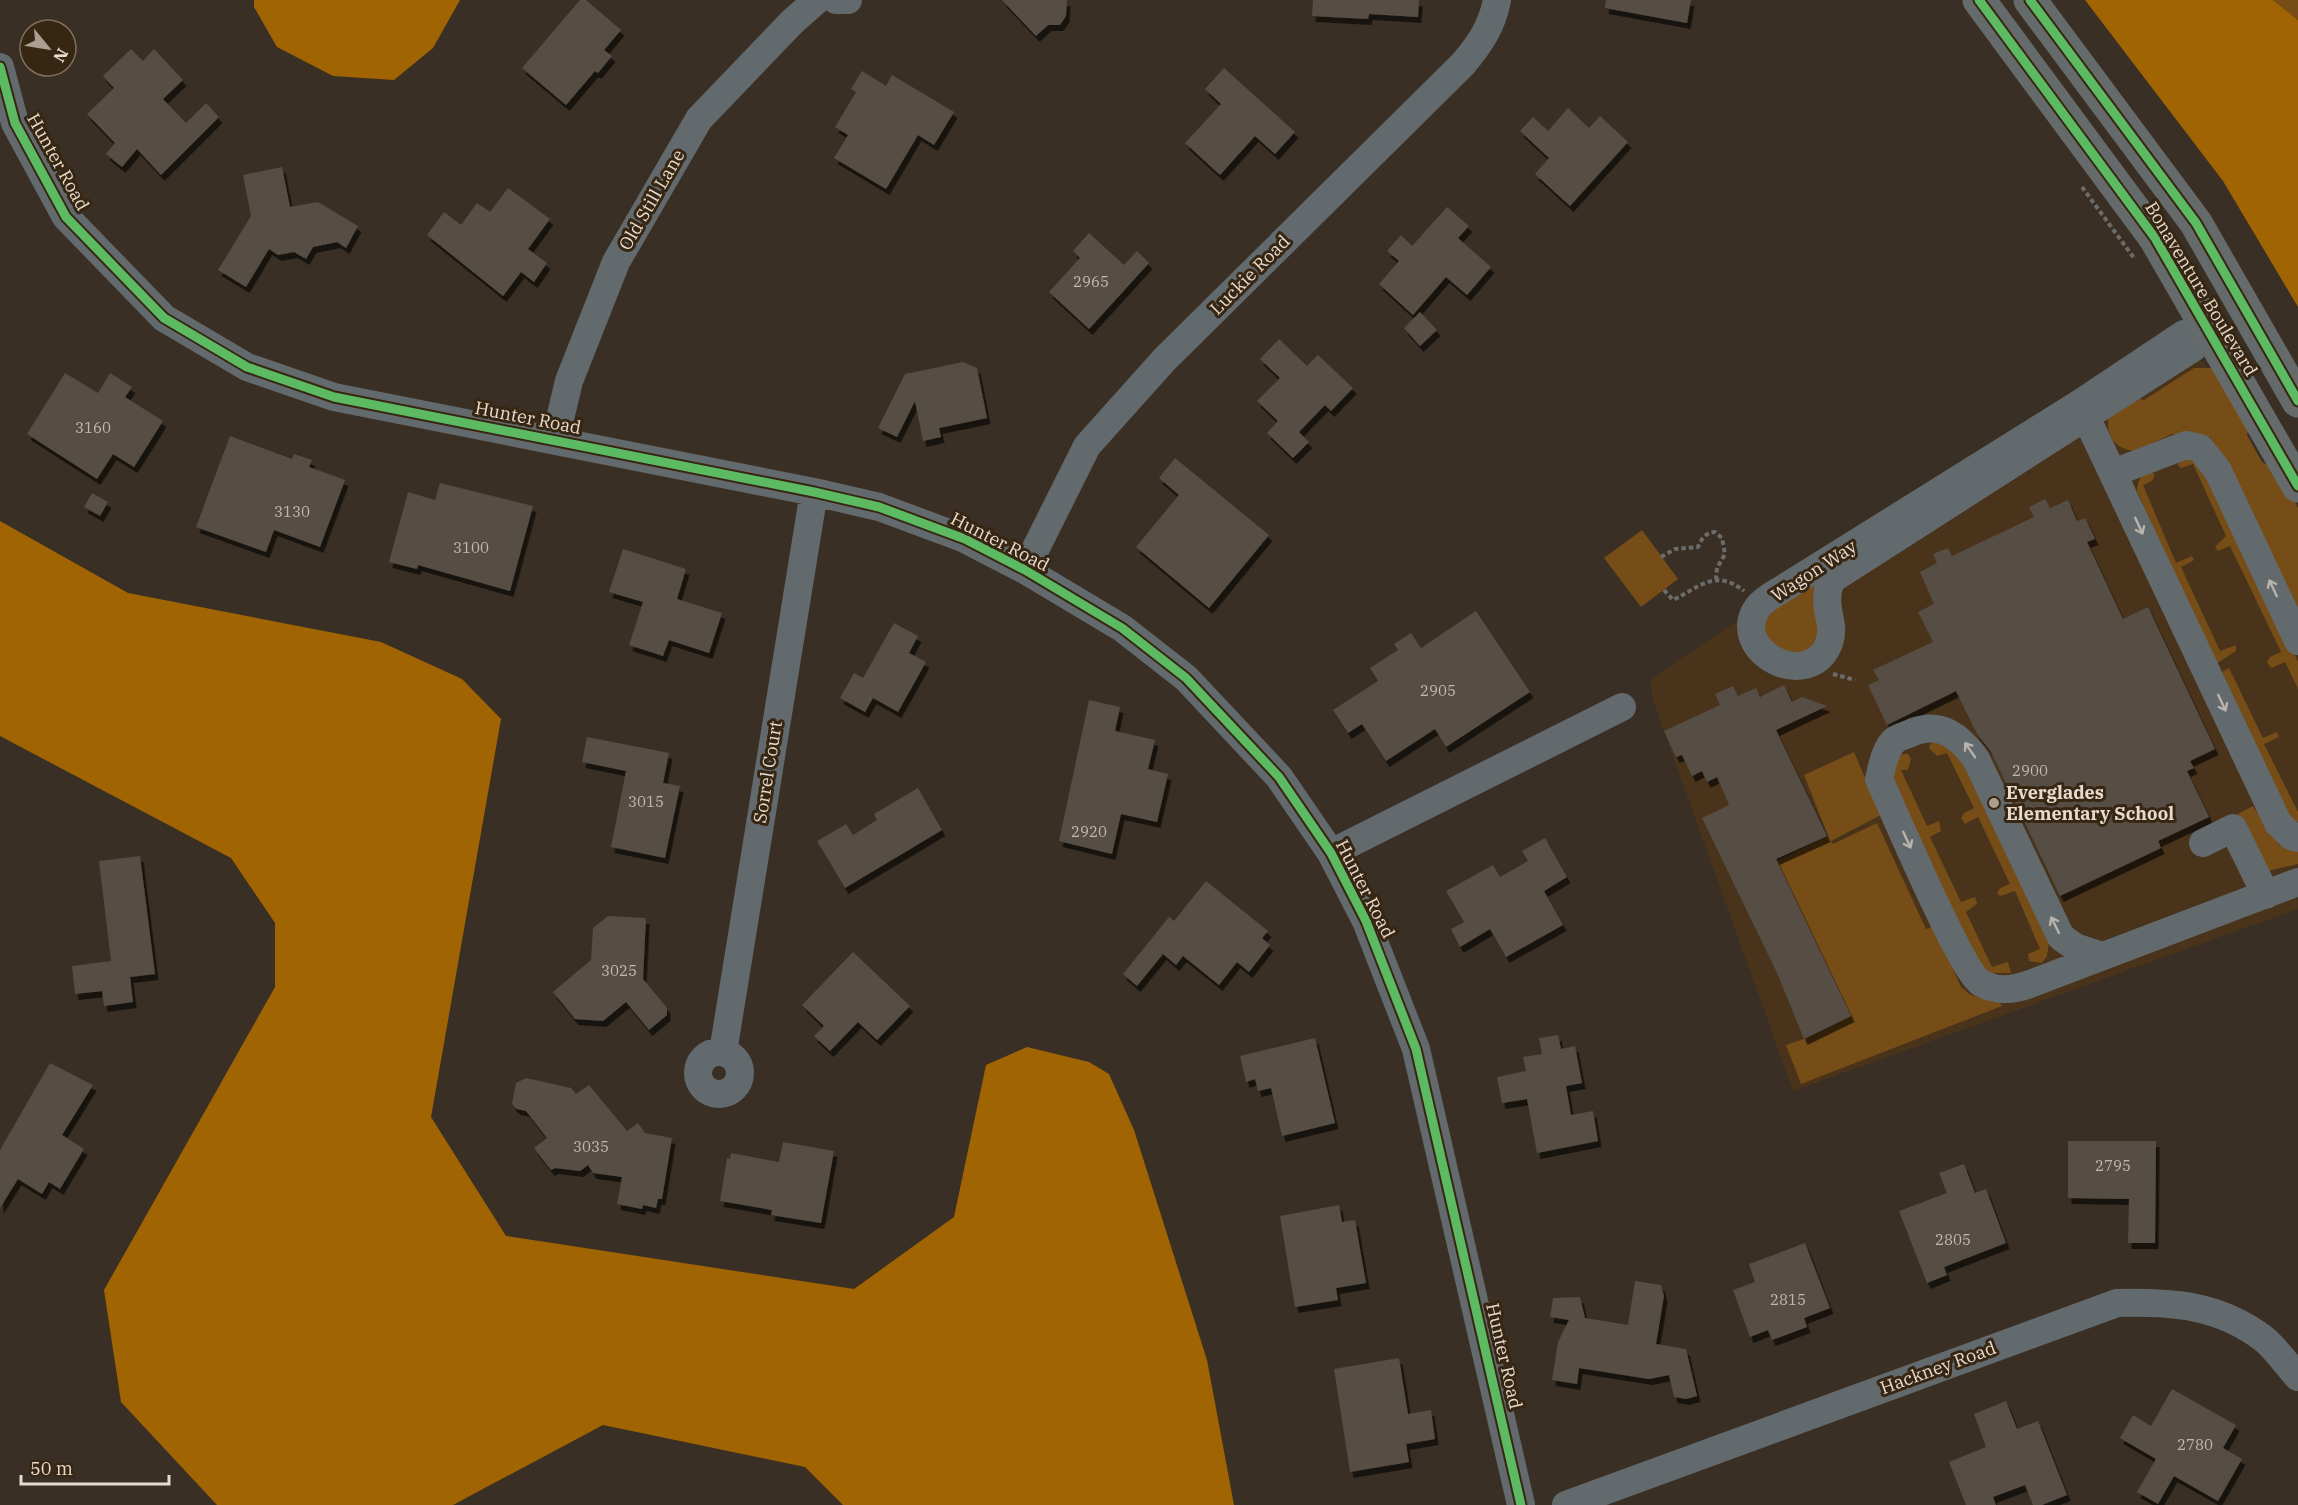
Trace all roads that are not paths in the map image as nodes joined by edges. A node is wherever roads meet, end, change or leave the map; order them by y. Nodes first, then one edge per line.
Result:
1 (817, 0) edge
2 (836, 0) edge
3 (848, 0) edge
4 (1497, 0) edge
5 (1979, 0) edge
6 (2030, 0) edge
7 (0, 67) edge
8 (2242, 303) junction
9 (2208, 327) junction
10 (2298, 401) edge
11 (2086, 417) junction
12 (555, 440) junction
13 (2113, 473) junction
14 (2298, 486) edge
15 (814, 492) junction
16 (1025, 570) junction
17 (2298, 641) edge
18 (1622, 707) dead end
19 (2298, 838) edge
20 (2203, 843) dead end
21 (1331, 853) junction
22 (2298, 882) edge
23 (2266, 895) junction
24 (2102, 956) junction
25 (723, 1052) dead end
26 (2298, 1377) edge
27 (1521, 1505) edge
28 (1566, 1505) edge

1 - 12 street, Old Still Lane
2 - 3 street
4 - 16 street, Luckie Road
5 - 9 main road, Bonaventure Boulevard
6 - 8 main road, Bonaventure Boulevard
7 - 12 street, Hunter Road
8 - 9 main road, Wagon Way
8 - 10 main road, Bonaventure Boulevard
9 - 11 street, Wagon Way
9 - 11 street, Wagon Way
9 - 14 main road, Bonaventure Boulevard
11 - 13 street
12 - 15 street, Hunter Road
17 -> 13 street
13 -> 19 street
15 - 16 street, Hunter Road
15 - 25 street, Sorrel Court
16 - 21 street, Hunter Road
18 - 21 street
20 - 23 street
21 - 27 street, Hunter Road
22 - 23 street
23 - 24 street
24 -> 24 street
26 - 28 street, Hackney Road

